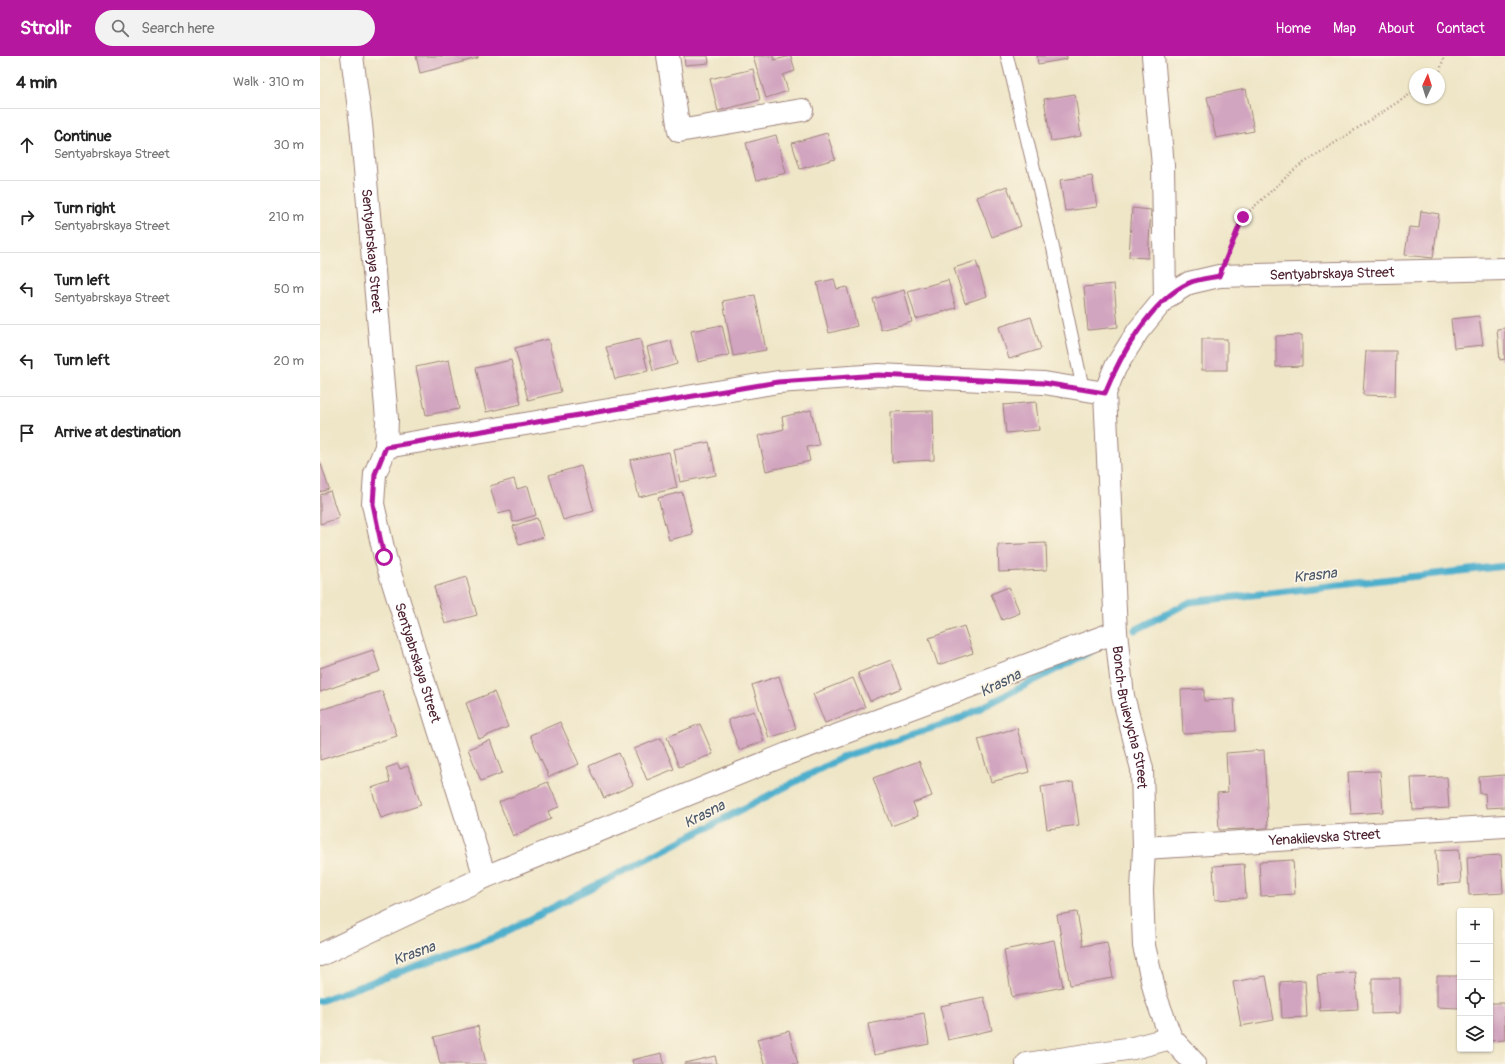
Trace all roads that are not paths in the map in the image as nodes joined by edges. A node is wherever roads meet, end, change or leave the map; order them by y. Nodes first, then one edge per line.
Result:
1 (352, 56) edge
2 (668, 56) edge
3 (1007, 56) edge
4 (1152, 56) edge
5 (802, 110) dead end
6 (1505, 269) edge
7 (1165, 298) junction
8 (1083, 389) junction
9 (1105, 393) junction
10 (386, 447) junction
11 (1116, 632) junction
12 (1505, 826) edge
13 (1144, 848) junction
14 (485, 876) junction
15 (320, 955) edge
16 (1171, 1038) junction
17 (1027, 1064) edge
18 (1195, 1064) edge

1 - 10 street, Sentyabrskaya Street
2 - 5 street
3 - 8 lane
4 - 7 street
6 - 7 street, Sentyabrskaya Street
7 - 9 street, Sentyabrskaya Street
8 - 9 street
8 - 10 street
9 - 11 street, Bonch-Bruievycha Street
10 - 14 street, Sentyabrskaya Street
11 - 13 street, Bonch-Bruievycha Street
11 - 14 street
12 - 13 street, Yenakiievska Street
13 - 16 street, Bonch-Bruievycha Street
14 - 15 street
16 - 17 street
16 - 18 street, Bonch-Bruievycha Street

